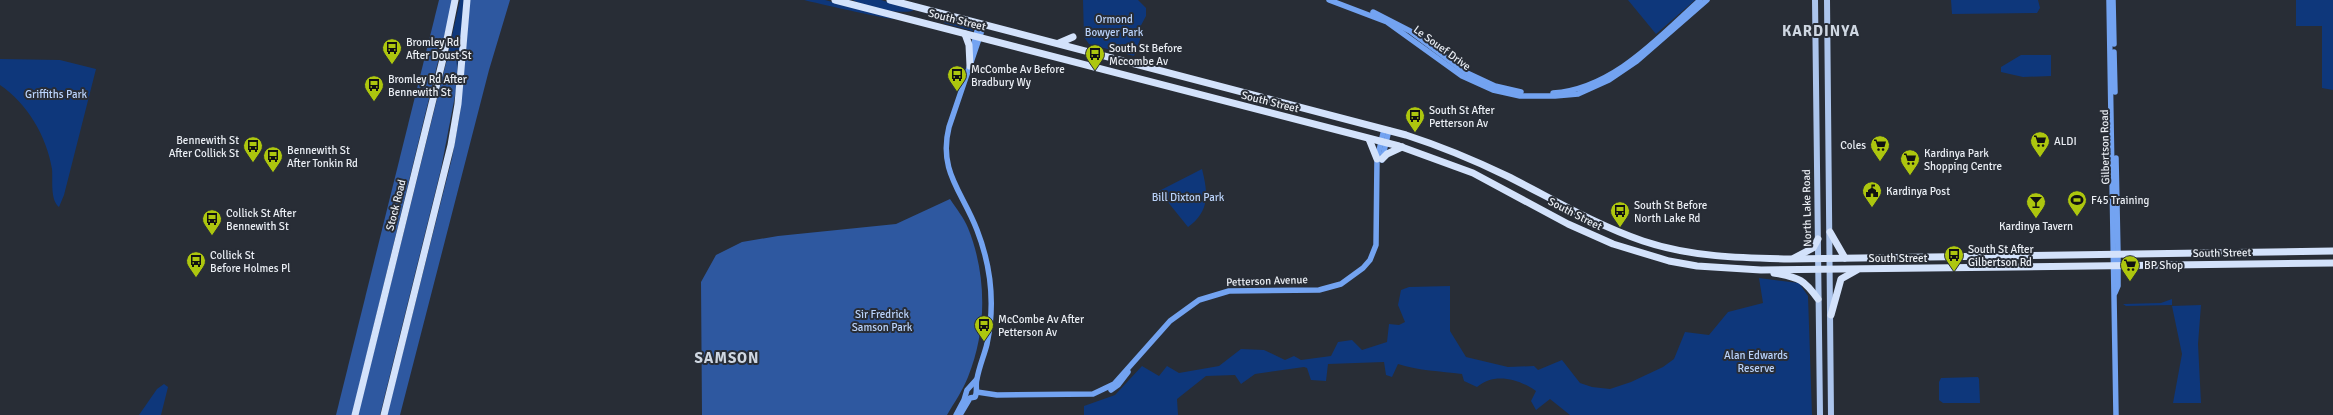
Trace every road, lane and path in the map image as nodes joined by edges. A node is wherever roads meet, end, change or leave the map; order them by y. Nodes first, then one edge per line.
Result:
1 (455, 0) edge
2 (467, 0) edge
3 (835, 0) edge
4 (909, 0) edge
5 (1329, 0) edge
6 (1339, 0) edge
7 (1700, 0) edge
8 (1707, 0) edge
9 (1810, 0) edge
10 (1815, 0) edge
11 (1826, 0) edge
12 (2109, 0) edge
13 (2113, 0) edge
14 (894, 1) edge
15 (1815, 17) junction
16 (982, 23) junction
17 (965, 34) junction
18 (978, 37) junction
19 (1073, 37) dead end
20 (1057, 43) junction
21 (970, 66) junction
22 (1387, 129) junction
23 (1370, 138) junction
24 (1384, 142) junction
25 (1402, 147) junction
26 (1380, 159) junction
27 (1830, 232) junction
28 (1818, 240) junction
29 (2333, 251) edge
30 (2115, 254) junction
31 (1830, 258) junction
32 (1845, 258) junction
33 (1790, 259) junction
34 (1818, 259) junction
35 (2333, 263) edge
36 (2115, 266) junction
37 (1818, 269) junction
38 (1830, 269) junction
39 (1859, 269) junction
40 (1761, 270) junction
41 (1818, 299) junction
42 (1830, 315) junction
43 (1128, 370) junction
44 (976, 380) junction
45 (970, 388) junction
46 (976, 391) junction
47 (970, 397) junction
48 (355, 415) edge
49 (384, 415) edge
50 (956, 415) edge
51 (960, 415) edge
52 (1820, 415) edge
53 (1832, 415) edge
54 (2116, 415) edge

1 - 48 highway, Stock Road
2 - 49 highway
3 - 17 highway, South Street
4 - 14 highway
5 - 8 street, Le Souef Drive
6 - 7 street, Le Souef Drive
9 - 15 main road
10 - 15 main road, North Lake Road
11 - 27 main road, North Lake Road
12 - 30 street, Gilbertson Road
13 - 30 street, Gilbertson Road
14 - 16 highway, South Street
15 - 28 main road, North Lake Road
16 - 18 street
16 - 20 highway, South Street
17 - 18 highway, South Street
17 - 21 highway
18 - 21 street
18 - 23 highway, South Street
19 - 20 highway
20 - 22 highway, South Street
21 - 44 street
22 - 24 street, Petterson Avenue
22 - 33 highway, South Street
23 - 24 highway, South Street
23 - 26 highway
24 - 25 highway, South Street
24 - 26 street, Petterson Avenue
25 - 26 highway
25 - 40 highway, South Street
26 - 43 street, Petterson Avenue
27 - 31 main road, North Lake Road
27 - 32 highway
28 - 33 highway
28 - 34 main road, North Lake Road
29 - 30 highway, South Street
30 - 32 highway, South Street
30 - 36 street, Gilbertson Road
31 - 32 highway, South Street
31 - 34 highway, South Street
31 - 38 main road, North Lake Road
33 - 34 highway, South Street
34 - 37 main road, North Lake Road
35 - 36 highway, South Street
36 - 39 highway, South Street
36 - 54 street, Gilbertson Road
37 - 38 highway, South Street
37 - 40 highway, South Street
37 - 41 main road, North Lake Road
38 - 39 highway, South Street
38 - 42 main road, North Lake Road
39 - 42 highway
40 - 41 highway
41 - 52 main road, North Lake Road
42 - 53 main road, North Lake Road
43 - 46 street, Petterson Avenue
43 - 47 street, Petterson Avenue
44 - 45 street
44 - 46 street
45 - 46 street, Petterson Avenue
45 - 47 street
46 - 47 street
47 - 50 street
47 - 51 street

